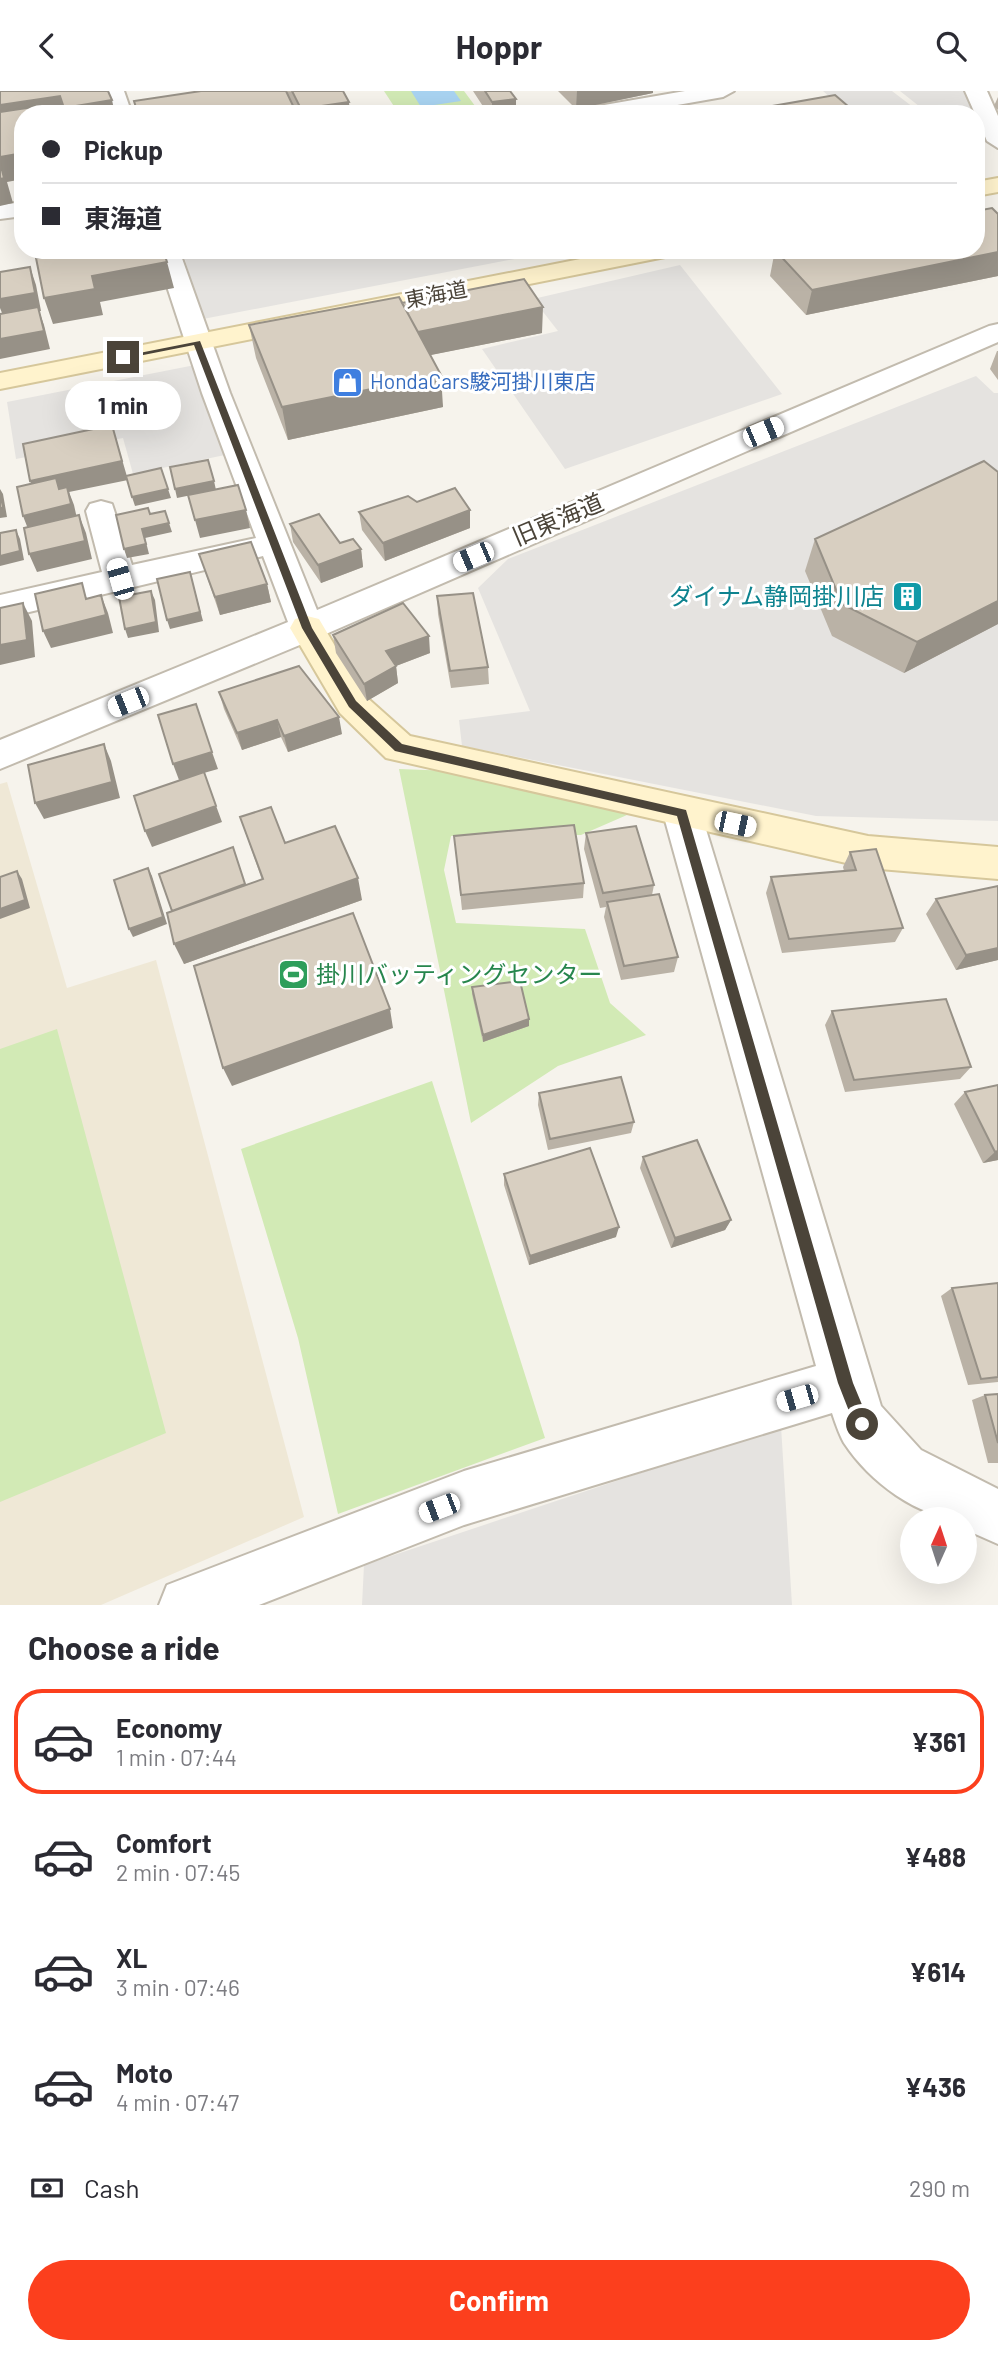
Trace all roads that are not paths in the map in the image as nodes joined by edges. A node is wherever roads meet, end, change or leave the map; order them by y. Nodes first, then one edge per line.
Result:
1 (723, 91) edge
2 (640, 105) edge
3 (985, 113) edge
4 (998, 141) edge
5 (170, 259) edge
6 (619, 259) edge
7 (998, 332) edge
8 (197, 342) junction
9 (0, 381) edge
10 (101, 511) dead end
11 (274, 543) junction
12 (120, 579) junction
13 (0, 607) edge
14 (307, 628) junction
15 (0, 754) edge
16 (682, 813) junction
17 (998, 863) edge
18 (846, 1383) junction
19 (998, 1517) edge
20 (187, 1605) edge

1 - 2 street
3 - 4 street
5 - 8 street
6 - 8 main road, 東海道
7 - 14 street, 旧東海道
8 - 9 main road, 東海道
8 - 11 street
10 - 12 street
11 - 12 street
11 - 14 street
12 - 13 street
14 - 15 street, 旧東海道
14 - 16 main road
16 - 17 main road
16 - 18 street
18 - 19 street
18 - 20 street

